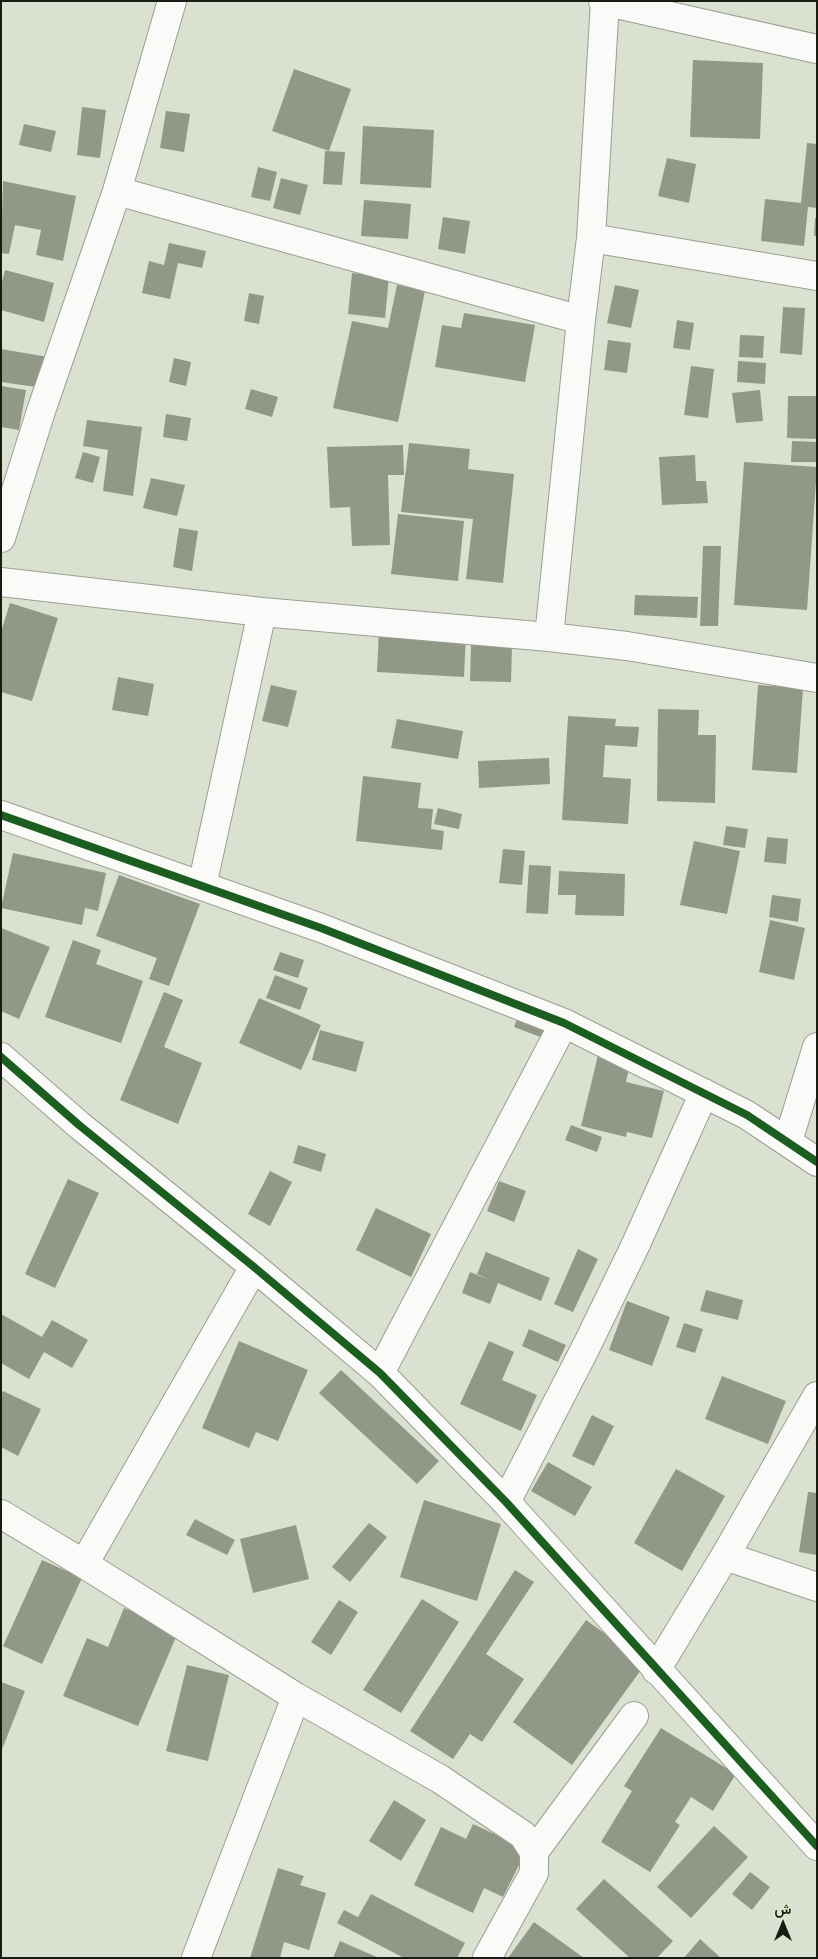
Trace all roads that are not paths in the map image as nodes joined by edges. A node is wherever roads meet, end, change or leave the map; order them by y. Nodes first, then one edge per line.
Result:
1 (172, 1) edge
2 (605, 1) edge
3 (817, 49) edge
4 (117, 191) junction
5 (590, 238) junction
6 (817, 276) edge
7 (581, 320) junction
8 (1, 538) edge
9 (1, 582) edge
10 (262, 612) junction
11 (549, 637) junction
12 (817, 678) edge
13 (1, 816) edge
14 (202, 886) junction
15 (564, 1023) junction
16 (817, 1047) edge
17 (1, 1058) edge
18 (704, 1093) junction
19 (788, 1141) junction
20 (817, 1162) edge
21 (254, 1266) junction
22 (380, 1373) junction
23 (817, 1396) edge
24 (506, 1502) junction
25 (1, 1514) edge
26 (725, 1556) junction
27 (84, 1564) junction
28 (817, 1587) edge
29 (656, 1670) junction
30 (296, 1697) junction
31 (634, 1716) dead end
32 (817, 1846) edge
33 (534, 1852) junction
34 (196, 1958) edge
35 (487, 1958) edge

1 - 4 street
2 - 3 street
2 - 5 street
4 - 7 street
4 - 8 street
5 - 6 street
5 - 7 street
7 - 11 street
9 - 10 street
10 - 11 street
10 - 14 street
11 - 12 street
13 - 14 street
14 - 15 street
15 - 18 street
15 - 22 street
16 - 19 street
17 - 21 street
18 - 19 street
18 - 24 street
19 - 20 street
21 - 22 street
21 - 27 street
22 - 24 street
23 - 26 street
24 - 29 street
25 - 27 street
26 - 28 street
26 - 29 street
27 - 30 street
29 - 32 street
30 - 33 street
30 - 34 street
31 - 33 street
33 - 35 street

